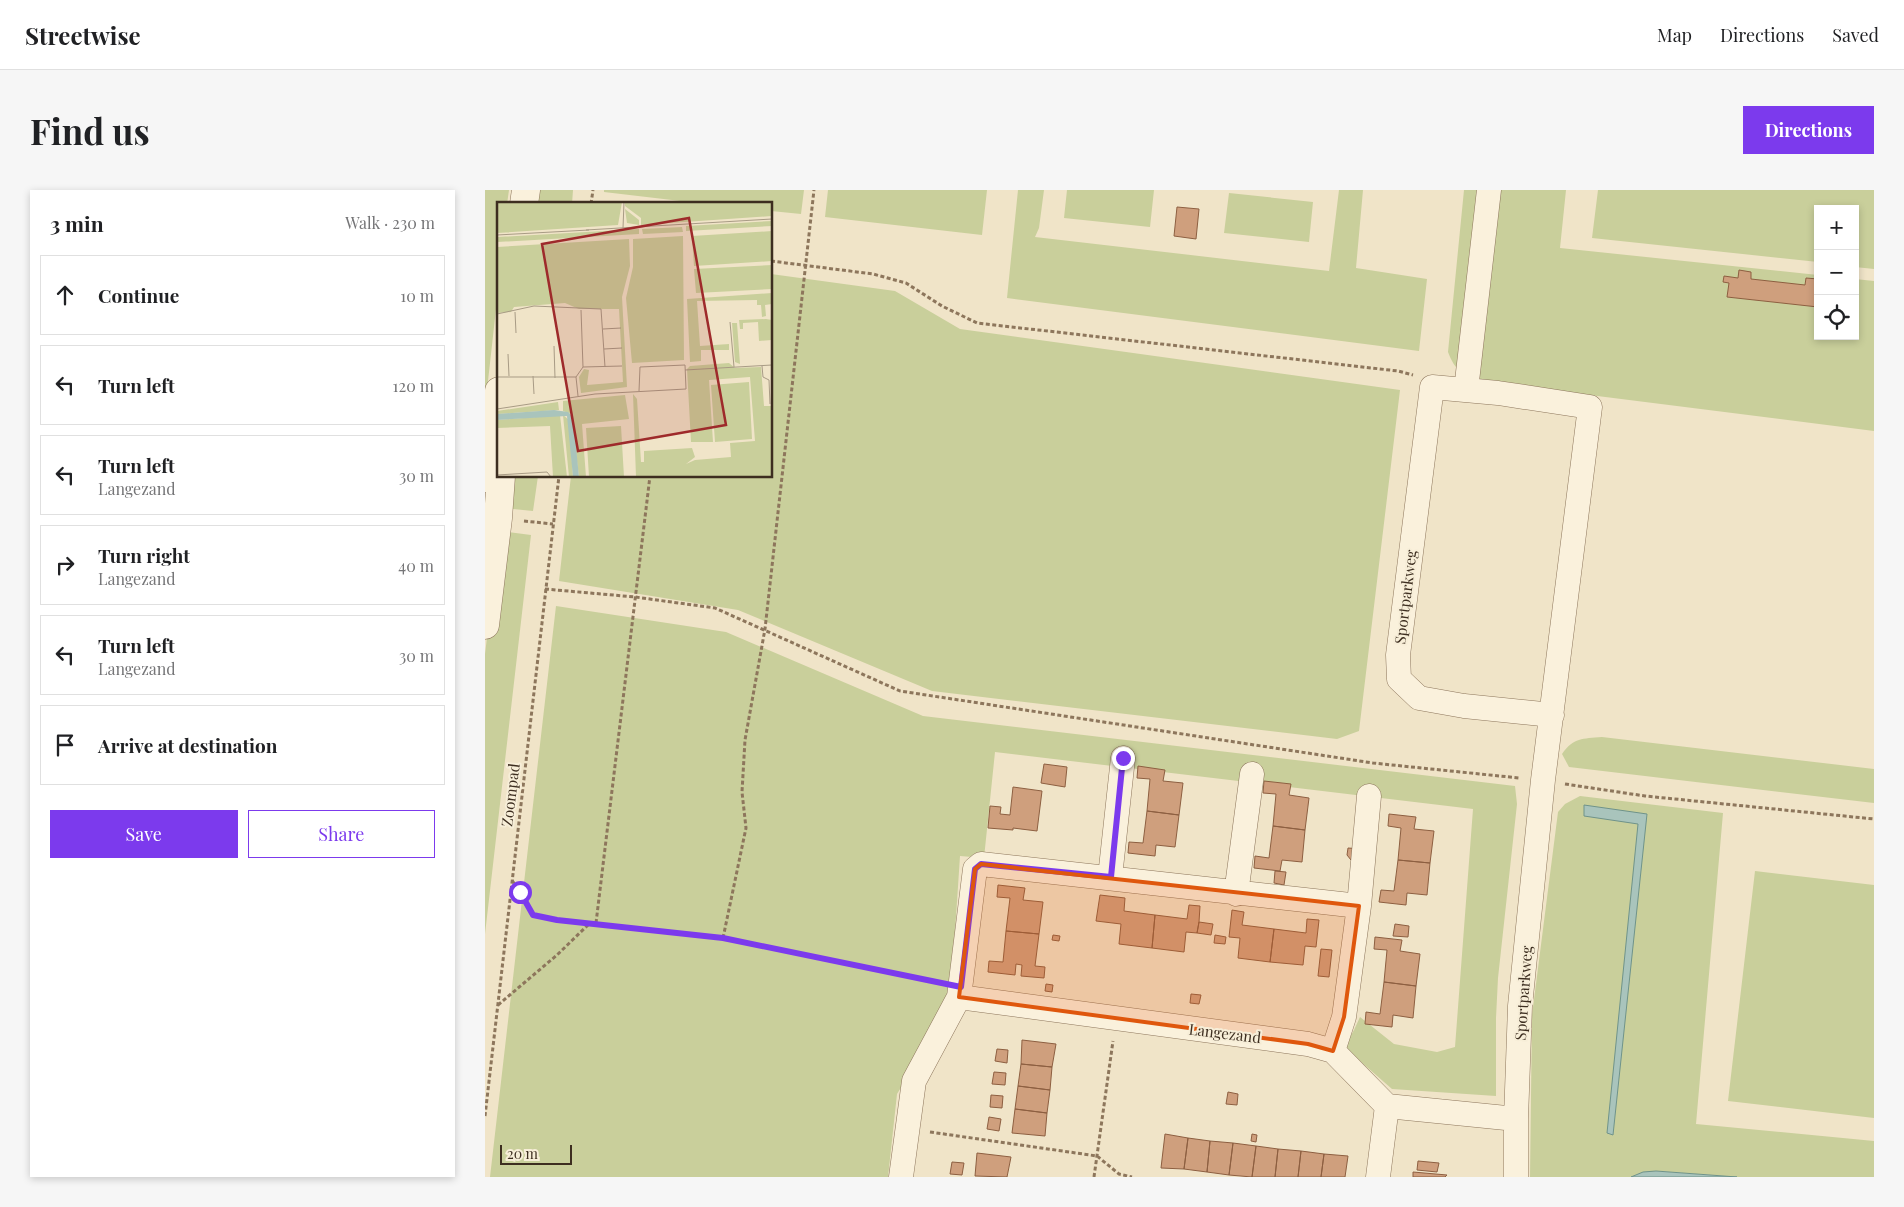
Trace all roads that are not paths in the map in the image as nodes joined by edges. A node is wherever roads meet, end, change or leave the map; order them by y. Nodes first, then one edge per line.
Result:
1 (1489, 190) edge
2 (1465, 390) junction
3 (497, 403) edge
4 (485, 478) edge
5 (501, 478) edge
6 (485, 625) edge
7 (1552, 715) junction
8 (1123, 758) dead end
9 (1252, 774) dead end
10 (1369, 796) dead end
11 (1111, 877) junction
12 (1236, 894) junction
13 (1359, 906) junction
14 (960, 992) junction
15 (1333, 1051) junction
16 (1387, 1106) junction
17 (1516, 1118) junction
18 (901, 1177) edge
19 (1378, 1177) edge
20 (1516, 1177) edge

1 - 2 street
2 - 7 street, Sportparkweg
2 - 7 street, Sportparkweg
3 - 4 street
5 - 6 street
7 - 17 street, Sportparkweg
8 - 11 street
9 - 12 street
10 - 13 street
11 - 12 street
11 - 14 street
12 - 13 street
13 - 15 street
14 - 15 street, Langezand
14 - 18 street
15 - 16 street, Langezand
16 - 17 street
16 - 19 street
17 - 20 street, Sportparkweg

